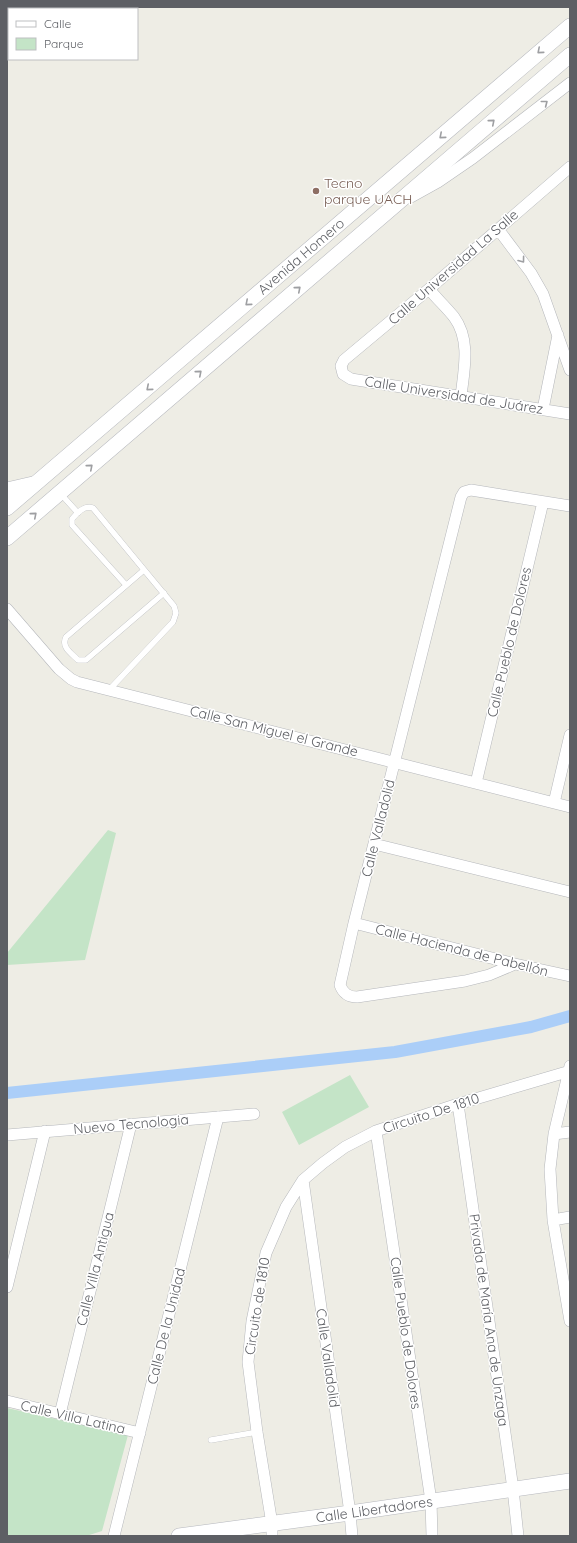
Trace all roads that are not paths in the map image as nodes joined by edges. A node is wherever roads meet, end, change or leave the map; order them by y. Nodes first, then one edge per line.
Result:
1 (570, 26) edge
2 (570, 55) edge
3 (570, 83) edge
4 (568, 174) edge
5 (398, 204) junction
6 (498, 229) junction
7 (429, 289) junction
8 (558, 335) junction
9 (341, 370) joint
10 (570, 370) edge
11 (461, 396) junction
12 (543, 409) junction
13 (570, 414) edge
14 (38, 483) junction
15 (7, 490) edge
16 (60, 492) junction
17 (543, 502) junction
18 (570, 506) edge
19 (7, 508) edge
20 (78, 512) junction
21 (7, 538) edge
22 (144, 570) junction
23 (126, 585) junction
24 (164, 594) junction
25 (7, 609) edge
26 (109, 690) junction
27 (570, 735) edge
28 (395, 762) junction
29 (476, 783) junction
30 (554, 802) junction
31 (570, 807) edge
32 (374, 844) junction
33 (570, 892) edge
34 (354, 923) junction
35 (515, 964) junction
36 (570, 976) edge
37 (569, 1069) edge
38 (458, 1104) junction
39 (254, 1114) dead end
40 (218, 1117) junction
41 (131, 1124) junction
42 (45, 1131) junction
43 (376, 1131) junction
44 (570, 1132) edge
45 (554, 1134) junction
46 (7, 1135) edge
47 (303, 1180) junction
48 (570, 1217) edge
49 (553, 1220) junction
50 (7, 1287) edge
51 (568, 1299) edge
52 (570, 1321) edge
53 (7, 1401) edge
54 (60, 1414) junction
55 (257, 1432) junction
56 (140, 1433) junction
57 (211, 1440) dead end
58 (570, 1481) edge
59 (513, 1489) junction
60 (431, 1501) junction
61 (350, 1513) junction
62 (272, 1530) edge
63 (200, 1535) edge
64 (114, 1536) edge
65 (179, 1536) edge
66 (352, 1536) edge
67 (432, 1536) edge
68 (518, 1536) edge

1 -> 14 main road, Avenida Homero
5 -> 2 main road, Avenida Homero
5 -> 3 street
4 - 6 street, Calle Universidad La Salle
16 -> 5 main road, Avenida Homero
6 - 7 street, Calle Universidad La Salle
6 -> 8 street
7 - 9 street, Calle Universidad La Salle
7 - 11 street
8 - 10 street
8 - 12 street
9 - 11 street, Calle Universidad de Juárez
11 - 12 street, Calle Universidad de Juárez
12 - 13 street, Calle Universidad de Juárez
14 - 15 main road
14 - 19 main road, Avenida Homero
16 - 20 lane
21 -> 16 main road, Avenida Homero
17 - 18 street
17 - 28 street, Calle Valladolid
17 - 29 street, Calle Pueblo de Dolores
20 - 22 lane
20 - 23 lane
22 - 23 lane
22 - 24 lane
23 - 24 lane
24 - 26 lane
25 - 26 street, Calle San Miguel el Grande
26 - 28 street, Calle San Miguel el Grande
27 - 30 street
28 - 29 street, Calle San Miguel el Grande
28 - 32 street, Calle Valladolid
29 - 30 street, Calle San Miguel el Grande
30 - 31 street, Calle San Miguel el Grande
32 - 33 street
32 - 34 street, Calle Valladolid
34 - 35 street, Calle Hacienda de Pabellón
34 - 35 street, Calle Valladolid
35 - 36 street, Calle Hacienda de Pabellón
37 - 38 street, Circuito De 1810
37 - 45 street
38 - 43 street, Circuito De 1810
38 - 59 street, Privada de María Ana de Unzaga
39 - 40 street, Nuevo Tecnologia
40 - 41 street, Nuevo Tecnologia
40 - 56 street, Calle De la Unidad
41 - 42 street, Nuevo Tecnologia
41 - 54 street, Calle Villa Antigua
42 - 46 street, Nuevo Tecnologia
42 - 50 street
43 - 47 street, Circuito De 1810
43 - 60 street, Calle Pueblo de Dolores
44 - 45 street
45 - 49 street
47 - 55 street, Circuito de 1810
47 - 61 street, Calle Valladolid
48 - 49 street
49 - 51 street
51 - 52 street
53 - 54 street, Calle Villa Latina
54 - 56 street, Calle Villa Latina
55 - 57 lane
55 - 62 street, Circuito de 1810
56 - 64 street, Calle De la Unidad
58 - 59 main road, Calle Libertadores
59 - 60 main road, Calle Libertadores
59 - 68 street, Privada de María Ana de Unzaga
60 - 61 main road, Calle Libertadores
60 - 67 street, Calle Pueblo de Dolores
61 - 62 main road, Calle Libertadores
61 - 66 street, Calle Valladolid
62 - 63 main road, Calle Libertadores
63 - 65 main road, Calle Libertadores

